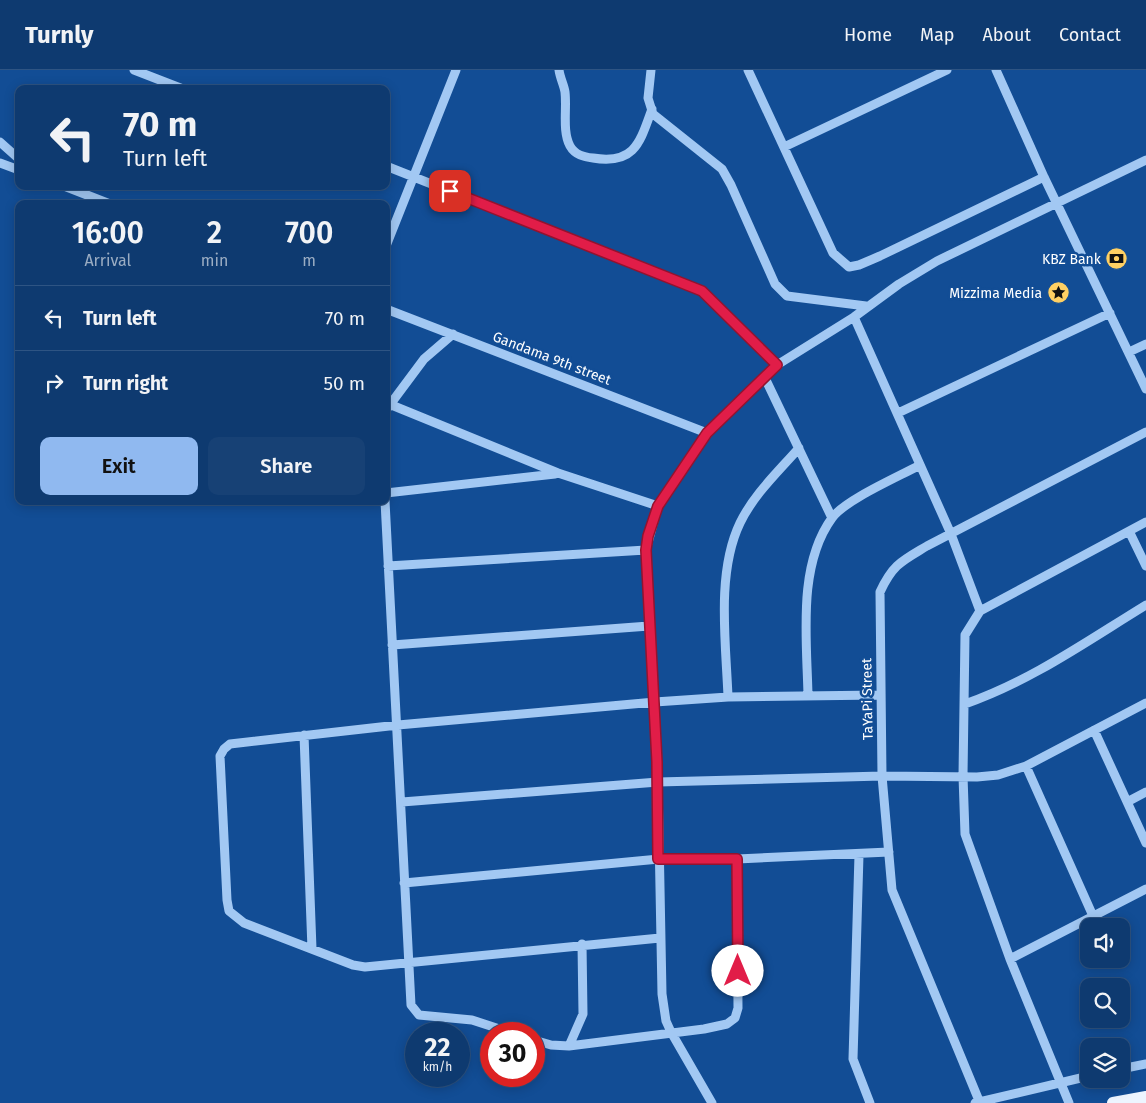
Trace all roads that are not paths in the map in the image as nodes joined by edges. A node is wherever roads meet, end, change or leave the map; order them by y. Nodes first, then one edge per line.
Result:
1 (134, 70) edge
2 (456, 70) edge
3 (559, 70) edge
4 (651, 70) edge
5 (748, 70) edge
6 (947, 70) edge
7 (996, 70) edge
8 (173, 85) edge
9 (652, 108) junction
10 (0, 142) edge
11 (784, 148) junction
12 (15, 155) edge
13 (1146, 160) edge
14 (0, 163) edge
15 (390, 168) edge
16 (15, 169) edge
17 (414, 177) junction
18 (1044, 177) junction
19 (74, 190) edge
20 (100, 200) edge
21 (1058, 204) junction
22 (390, 236) edge
23 (866, 306) junction
24 (390, 310) edge
25 (1110, 313) junction
26 (854, 317) junction
27 (453, 334) junction
28 (1146, 344) edge
29 (1129, 352) junction
30 (777, 365) junction
31 (765, 378) junction
32 (1146, 388) edge
33 (390, 404) edge
34 (390, 408) edge
35 (898, 413) junction
36 (1146, 432) edge
37 (707, 433) junction
38 (799, 448) junction
39 (920, 464) junction
40 (558, 473) junction
41 (390, 493) edge
42 (385, 505) edge
43 (658, 506) junction
44 (832, 518) junction
45 (1146, 522) edge
46 (1129, 531) junction
47 (951, 534) junction
48 (646, 550) junction
49 (388, 566) junction
50 (1146, 566) edge
51 (1146, 605) edge
52 (980, 611) junction
53 (649, 626) junction
54 (392, 645) junction
55 (880, 695) junction
56 (808, 696) junction
57 (728, 697) junction
58 (654, 702) junction
59 (1146, 702) edge
60 (965, 704) junction
61 (398, 725) junction
62 (1094, 730) junction
63 (304, 735) junction
64 (1026, 766) junction
65 (882, 776) junction
66 (963, 776) junction
67 (658, 782) junction
68 (1146, 792) edge
69 (402, 802) junction
70 (1127, 802) junction
71 (1146, 843) edge
72 (889, 852) junction
73 (859, 855) junction
74 (658, 859) junction
75 (737, 859) junction
76 (404, 883) junction
77 (1146, 889) edge
78 (1093, 916) junction
79 (660, 938) junction
80 (582, 944) junction
81 (312, 949) junction
82 (1010, 959) junction
83 (409, 962) junction
84 (480, 1023) edge
85 (671, 1032) junction
86 (545, 1044) edge
87 (569, 1046) junction
88 (1146, 1064) edge
89 (1130, 1067) edge
90 (1080, 1078) edge
91 (1060, 1082) junction
92 (1146, 1097) edge
93 (978, 1102) edge
94 (712, 1103) edge
95 (870, 1103) edge
96 (1069, 1103) edge
97 (1113, 1103) edge

1 - 8 street
2 - 17 street
3 - 9 street
4 - 9 street
5 - 11 street
6 - 11 street
7 - 18 street
9 - 23 street
10 - 12 street
11 - 18 street
13 - 21 street
14 - 16 street
15 - 17 street
17 - 22 street
17 - 30 street
18 - 21 street
19 - 20 street
21 - 23 street
21 - 25 street
23 - 26 street
24 - 27 street, Gandama 9th street
25 - 29 street
25 - 35 street
26 - 30 street
26 - 35 street
27 - 33 street
27 - 37 street, Gandama 9th street
28 - 29 street
29 - 32 street
30 - 31 street
31 - 37 street
31 - 38 street
34 - 40 street
35 - 39 street
36 - 47 street, TaYaPi Street
37 - 43 street
38 - 44 street
38 - 57 street
39 - 44 street
39 - 47 street
40 - 41 street
40 - 43 street
42 - 49 street
43 - 48 street
44 - 56 street
45 - 46 street
46 - 50 street
46 - 52 street
47 - 52 street
47 - 55 street, TaYaPi Street
48 - 49 street
48 - 53 street
49 - 54 street
51 - 60 street
52 - 60 street
53 - 54 street
53 - 58 street
54 - 61 street
55 - 56 street
55 - 65 street, TaYaPi Street
56 - 57 street
57 - 58 street
58 - 61 street
58 - 67 street
59 - 62 street
60 - 66 street
61 - 63 street
61 - 69 street
62 - 64 street
62 - 70 street
63 - 81 street
63 - 81 street
64 - 66 street
64 - 78 street
65 - 66 street
65 - 67 street
65 - 72 street, TaYaPi Street
66 - 82 street
67 - 69 street
67 - 74 street
68 - 70 street
69 - 76 street
70 - 71 street
72 - 73 street
72 - 93 street, TaYaPi Street
73 - 75 street
73 - 95 street
74 - 75 street
74 - 76 street
74 - 79 street
75 - 85 street
76 - 83 street
77 - 78 street
78 - 82 street
79 - 80 street
79 - 85 street
80 - 83 street
80 - 87 street
81 - 83 street
82 - 91 street
83 - 84 street
85 - 87 street
85 - 94 street
86 - 87 street
88 - 89 street
90 - 91 street
91 - 93 street
91 - 96 street
92 - 97 main road

